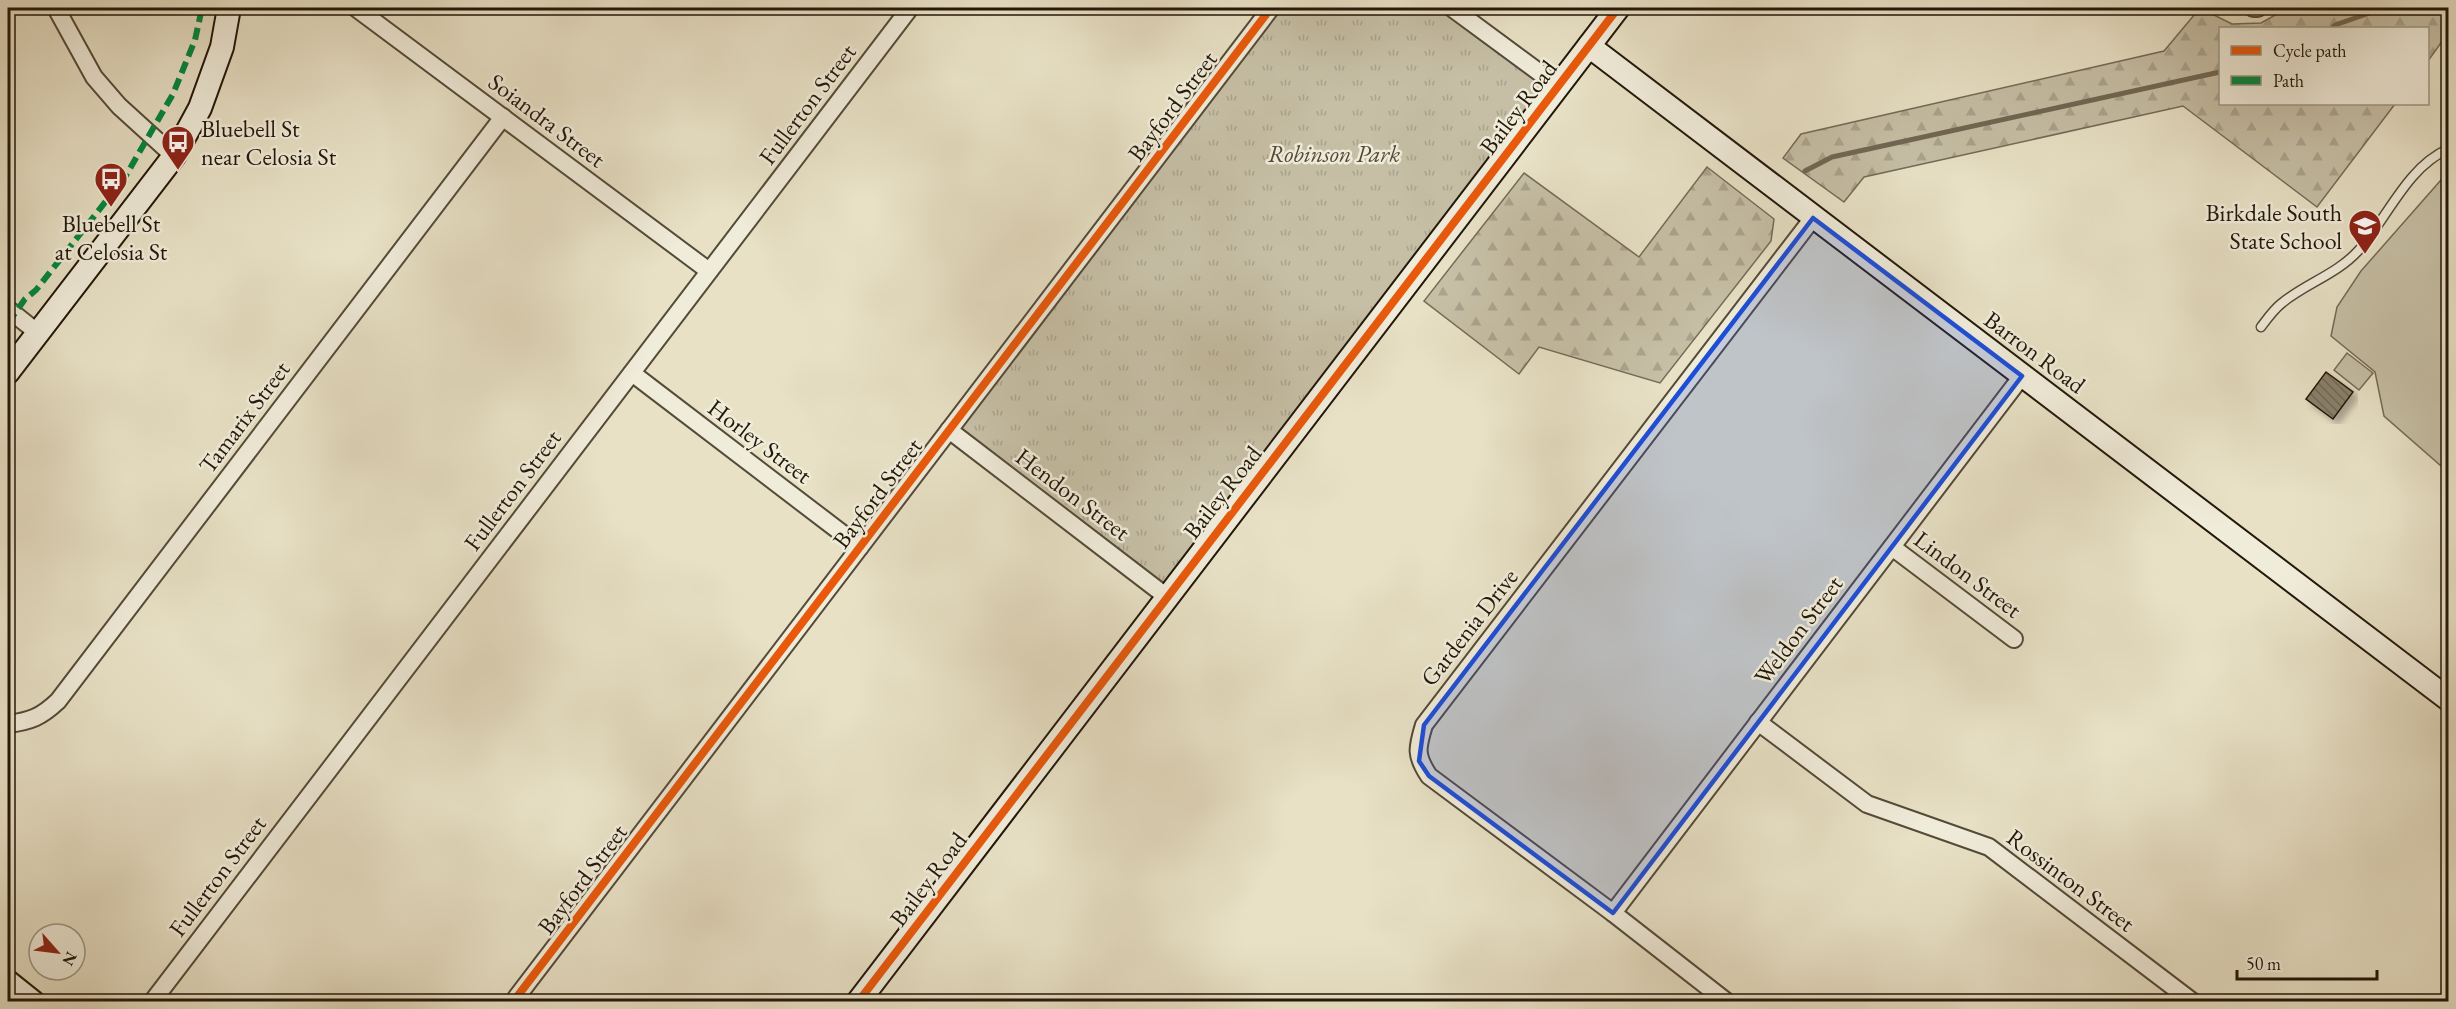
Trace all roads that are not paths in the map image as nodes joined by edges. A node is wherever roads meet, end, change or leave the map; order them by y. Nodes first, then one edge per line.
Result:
1 (57, 8) edge
2 (229, 8) edge
3 (356, 8) edge
4 (910, 8) edge
5 (1271, 8) edge
6 (1452, 8) edge
7 (1618, 8) edge
8 (2253, 8) edge
9 (2258, 8) edge
10 (1589, 46) junction
11 (1558, 87) junction
12 (503, 117) junction
13 (2448, 149) edge
14 (174, 156) junction
15 (1814, 218) junction
16 (709, 271) junction
17 (8, 309) edge
18 (2261, 327) dead end
19 (38, 333) junction
20 (8, 372) edge
21 (632, 373) junction
22 (2022, 376) junction
23 (949, 430) junction
24 (860, 547) junction
25 (1892, 547) junction
26 (1167, 597) junction
27 (2014, 639) dead end
28 (2448, 699) edge
29 (1758, 722) junction
30 (8, 724) edge
31 (1612, 913) junction
32 (8, 982) edge
33 (33, 1002) edge
34 (152, 1002) edge
35 (513, 1002) edge
36 (858, 1002) edge
37 (1727, 1002) edge
38 (2193, 1002) edge

1 - 14 street
2 - 14 street
3 - 12 street, Soiandra Street
4 - 16 street, Fullerton Street
5 - 23 street, Bayford Street
6 - 11 street
7 - 10 street, Bailey Road
8 - 9 street
10 - 11 street, Bailey Road
10 - 15 street, Barron Road
11 - 26 street, Bailey Road
12 - 16 street, Soiandra Street
12 - 30 street, Tamarix Street
13 - 18 lane
14 - 19 street
15 - 22 street, Barron Road
15 - 31 street, Gardenia Drive
16 - 21 street, Fullerton Street
17 - 19 street
19 - 20 street
21 - 24 street, Horley Street
21 - 34 street, Fullerton Street
22 - 25 street, Weldon Street
22 - 28 street, Barron Road
23 - 24 street, Bayford Street
23 - 26 street, Hendon Street
24 - 35 street, Bayford Street
25 - 27 street, Lindon Street
25 - 29 street, Weldon Street
26 - 36 street, Bailey Road
29 - 31 street, Weldon Street
29 - 38 street, Rossinton Street
31 - 37 street, Gardenia Drive
32 - 33 street

